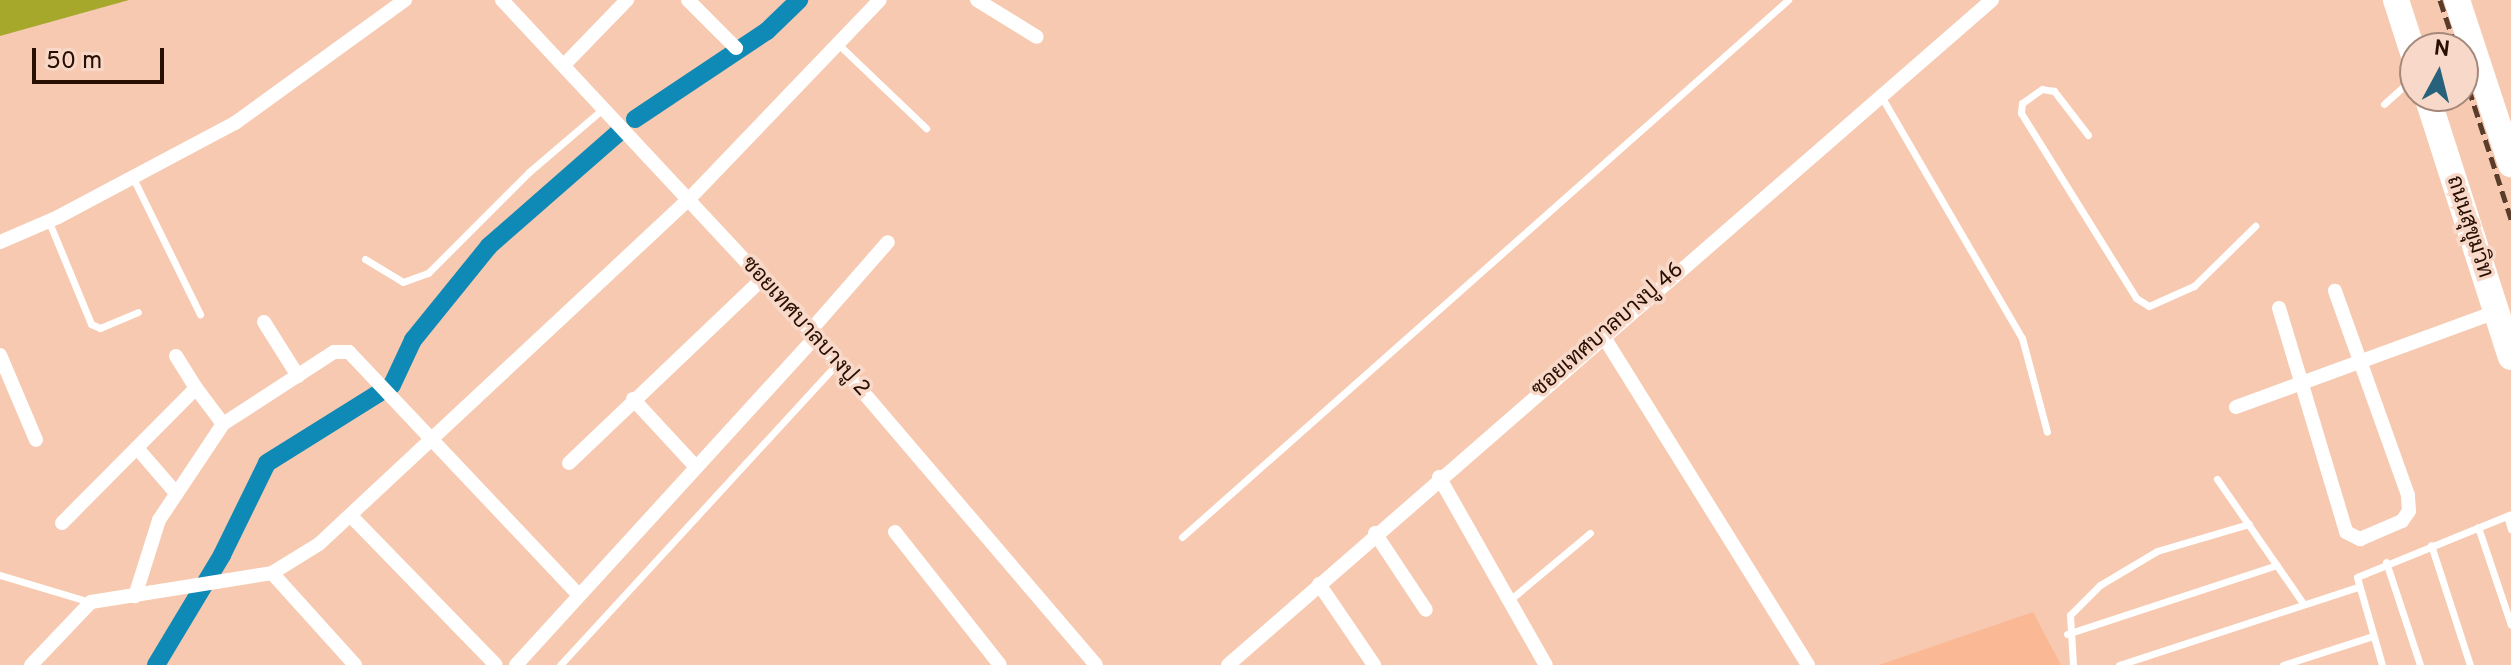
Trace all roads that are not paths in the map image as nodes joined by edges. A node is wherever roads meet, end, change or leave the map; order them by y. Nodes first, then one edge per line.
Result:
1 (405, 0) edge
2 (627, 0) edge
3 (688, 0) edge
4 (880, 0) edge
5 (977, 0) edge
6 (1788, 0) edge
7 (1992, 0) edge
8 (2396, 0) edge
9 (2457, 0) edge
10 (506, 2) edge
11 (2406, 32) edge
12 (1037, 37) dead end
13 (838, 43) junction
14 (736, 48) dead end
15 (564, 65) junction
16 (2399, 90) edge
17 (1881, 96) junction
18 (2384, 104) dead end
19 (604, 107) junction
20 (2502, 109) edge
21 (2432, 112) edge
22 (926, 128) dead end
23 (2088, 135) dead end
24 (2511, 164) edge
25 (133, 178) junction
26 (690, 198) junction
27 (48, 221) junction
28 (2255, 226) dead end
29 (0, 242) edge
30 (888, 242) dead end
31 (365, 259) dead end
32 (762, 279) junction
33 (2335, 291) dead end
34 (2279, 308) dead end
35 (138, 312) dead end
36 (2496, 312) junction
37 (200, 314) dead end
38 (264, 322) dead end
39 (813, 334) junction
40 (1602, 334) junction
41 (0, 355) edge
42 (176, 356) dead end
43 (2511, 357) edge
44 (838, 363) junction
45 (2361, 363) junction
46 (298, 376) junction
47 (2304, 382) junction
48 (196, 388) junction
49 (633, 399) junction
50 (2236, 407) dead end
51 (223, 424) junction
52 (2047, 432) dead end
53 (36, 440) dead end
54 (429, 440) junction
55 (137, 448) junction
56 (569, 463) dead end
57 (696, 467) junction
58 (1439, 477) junction
59 (2217, 479) dead end
60 (176, 493) junction
61 (2509, 515) edge
62 (352, 517) junction
63 (62, 523) dead end
64 (2249, 524) junction
65 (2478, 527) junction
66 (2511, 529) edge
67 (895, 532) dead end
68 (1375, 533) junction
69 (1590, 533) dead end
70 (1182, 537) dead end
71 (2431, 545) junction
72 (2386, 562) junction
73 (2277, 565) junction
74 (272, 573) junction
75 (0, 575) edge
76 (1319, 584) junction
77 (2357, 587) junction
78 (578, 594) junction
79 (135, 596) junction
80 (1511, 599) junction
81 (91, 602) junction
82 (2303, 603) junction
83 (1426, 610) dead end
84 (2511, 625) edge
85 (2067, 634) junction
86 (2373, 636) junction
87 (31, 665) edge
88 (355, 665) edge
89 (496, 665) edge
90 (516, 665) edge
91 (560, 665) edge
92 (1000, 665) edge
93 (1096, 665) edge
94 (1228, 665) edge
95 (1374, 665) edge
96 (1546, 665) edge
97 (1808, 665) edge
98 (2073, 665) edge
99 (2119, 665) edge
100 (2283, 665) edge
101 (2382, 665) edge
102 (2420, 665) edge
103 (2470, 665) edge

1 - 25 street
2 - 15 street
3 - 14 street
4 - 13 street
5 - 12 street
6 - 70 lane
7 - 17 street, ซอยเทศบาลบางปู 46
8 - 11 highway
9 - 20 highway
10 - 15 street, ซอยเทศบาลบางปู 2
13 - 22 lane
13 - 26 street
15 - 19 street, ซอยเทศบาลบางปู 2
16 - 18 lane
17 - 40 street, ซอยเทศบาลบางปู 46
17 - 52 lane
19 - 26 street, ซอยเทศบาลบางปู 2
19 - 31 lane
20 - 24 highway
21 - 36 highway, ถนนสุขุมวิท
23 - 28 lane
25 - 27 street
25 - 37 lane
26 - 32 street, ซอยเทศบาลบางปู 2
26 - 54 street
27 - 29 street
27 - 35 lane
30 - 39 street
32 - 39 street, ซอยเทศบาลบางปู 2
32 - 49 street
33 - 45 street
34 - 47 street
36 - 43 highway, ถนนสุขุมวิท
36 - 45 street
38 - 46 street
39 - 44 street, ซอยเทศบาลบางปู 2
39 - 57 street
40 - 58 street, ซอยเทศบาลบางปู 46
40 - 97 street
41 - 53 street
42 - 48 street
44 - 91 lane
44 - 93 street, ซอยเทศบาลบางปู 2
45 - 47 street
45 - 47 street
46 - 51 street
46 - 54 street
47 - 50 street
48 - 51 street
48 - 55 street
49 - 56 street
49 - 57 street
51 - 60 street
54 - 62 street
54 - 78 street
55 - 60 street
55 - 63 street
57 - 78 street
58 - 68 street, ซอยเทศบาลบางปู 46
58 - 80 street
59 - 64 lane
60 - 79 street
61 - 65 lane
61 - 66 lane
62 - 74 street
62 - 89 street
64 - 73 lane
64 - 85 lane
65 - 71 lane
65 - 84 lane
67 - 92 street
68 - 76 street, ซอยเทศบาลบางปู 46
68 - 83 street
69 - 80 lane
71 - 72 lane
71 - 103 lane
72 - 77 lane
72 - 102 lane
73 - 82 lane
73 - 85 lane
74 - 79 street
74 - 88 street
75 - 81 lane
76 - 94 street, ซอยเทศบาลบางปู 46
76 - 95 street
77 - 82 lane
77 - 86 lane
78 - 90 street
79 - 81 street
80 - 96 street
81 - 87 street
82 - 99 lane
85 - 98 lane
86 - 100 lane
86 - 101 lane

